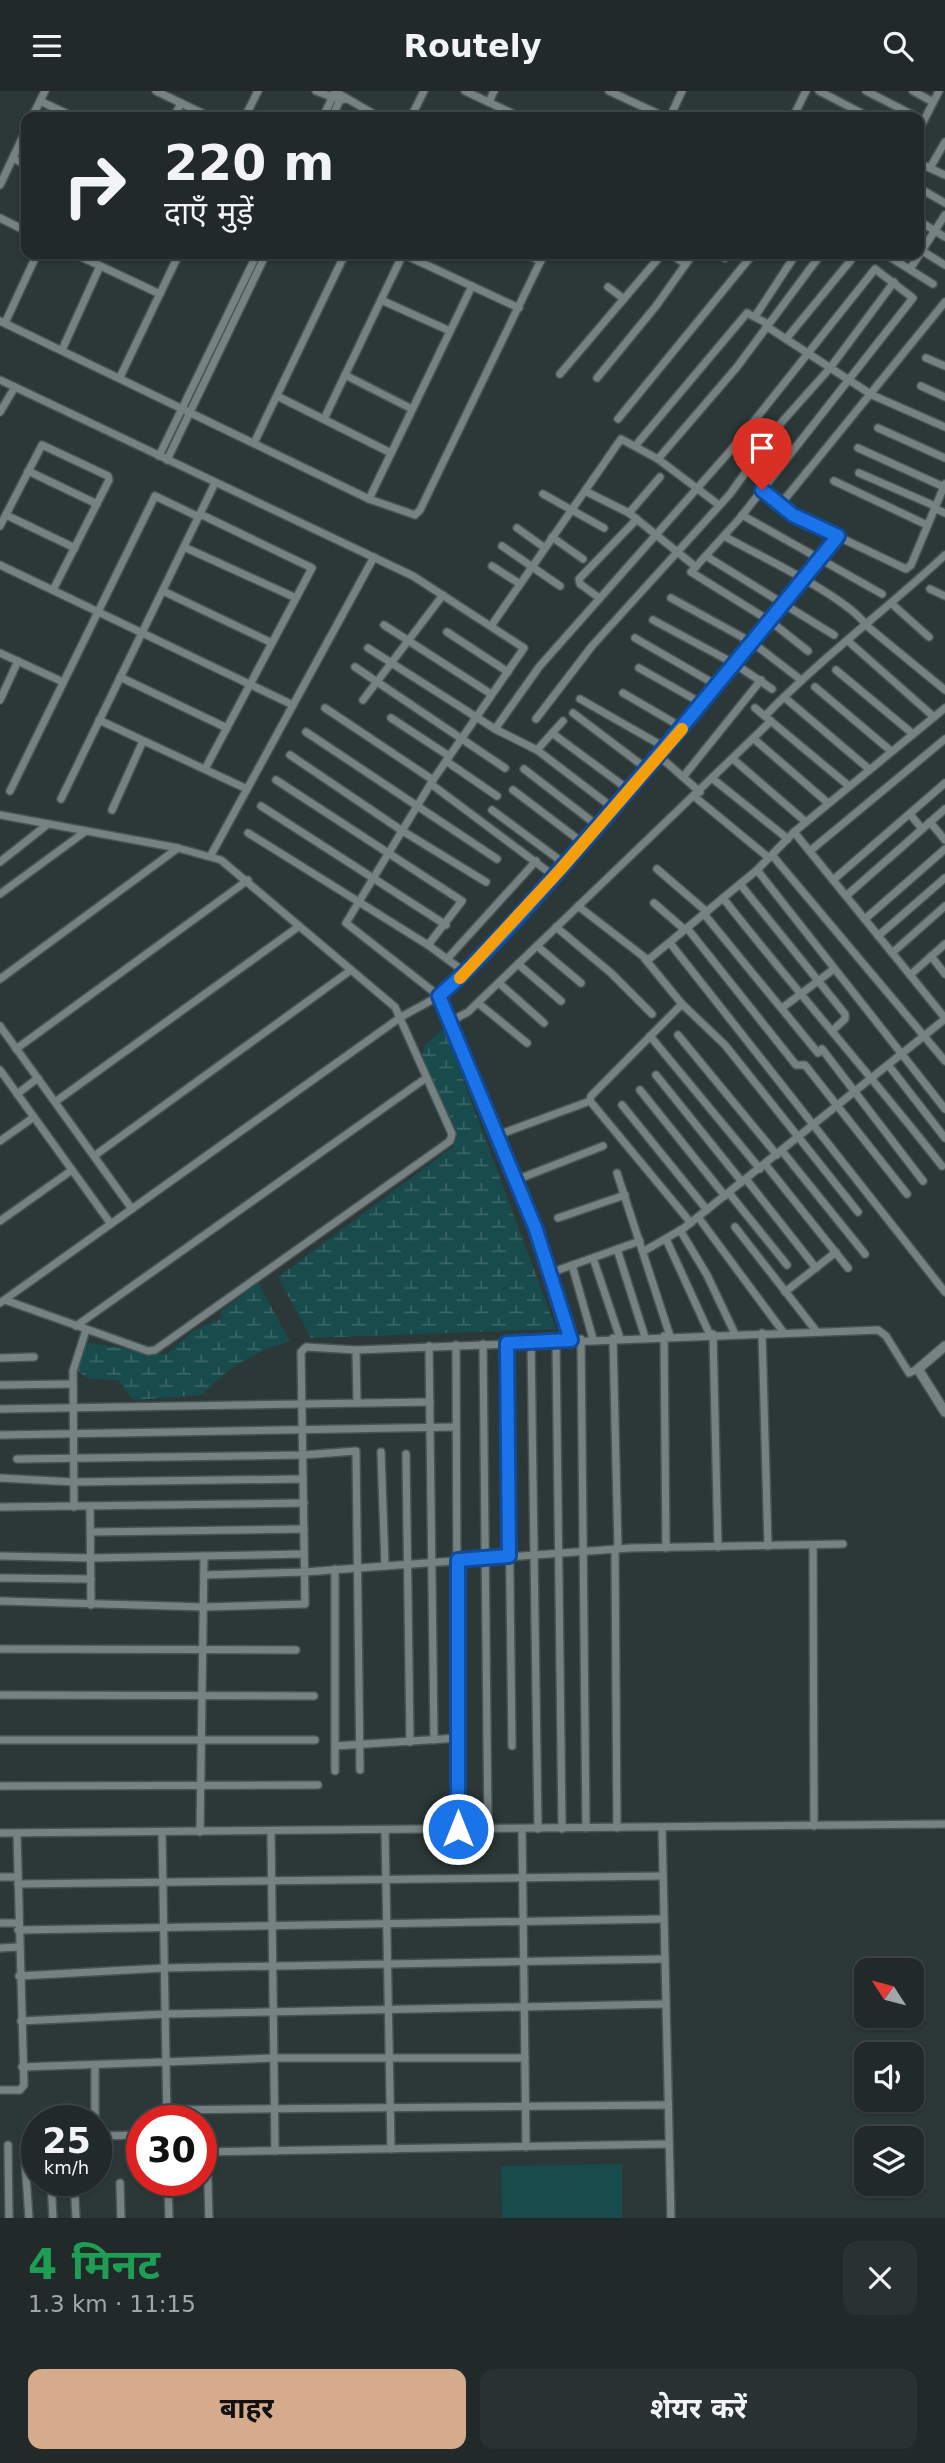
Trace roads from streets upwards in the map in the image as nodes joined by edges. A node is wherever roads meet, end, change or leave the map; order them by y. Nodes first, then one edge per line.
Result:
1 (45, 91) edge
2 (156, 91) edge
3 (258, 91) edge
4 (316, 91) edge
5 (424, 91) edge
6 (465, 91) edge
7 (494, 91) edge
8 (609, 91) edge
9 (682, 91) edge
10 (806, 91) edge
11 (819, 91) edge
12 (866, 91) edge
13 (914, 91) edge
14 (939, 91) edge
15 (339, 95) edge
16 (40, 101) junction
17 (489, 102) junction
18 (933, 102) junction
19 (181, 103) junction
20 (34, 112) edge
21 (63, 112) edge
22 (176, 112) edge
23 (200, 112) edge
24 (248, 112) edge
25 (327, 112) edge
26 (334, 112) edge
27 (370, 112) edge
28 (414, 112) edge
29 (510, 112) edge
30 (656, 112) edge
31 (670, 112) edge
32 (796, 112) edge
33 (859, 112) edge
34 (906, 112) edge
35 (924, 114) edge
36 (21, 141) edge
37 (945, 142) edge
38 (13, 158) junction
39 (21, 162) edge
40 (924, 165) edge
41 (930, 168) junction
42 (945, 175) edge
43 (0, 185) edge
44 (924, 191) edge
45 (945, 203) edge
46 (945, 215) edge
47 (0, 218) edge
48 (924, 224) edge
49 (21, 228) edge
50 (936, 232) junction
51 (945, 237) edge
52 (924, 246) edge
53 (924, 252) edge
54 (34, 259) edge
55 (85, 259) edge
56 (177, 259) edge
57 (255, 259) edge
58 (263, 259) edge
59 (343, 259) edge
60 (401, 259) edge
61 (414, 259) edge
62 (541, 259) edge
63 (658, 259) edge
64 (678, 259) edge
65 (689, 259) edge
66 (749, 259) edge
67 (793, 259) edge
68 (817, 259) edge
69 (893, 259) edge
70 (915, 259) edge
71 (850, 260) dead end
72 (685, 264) junction
73 (945, 265) edge
74 (100, 266) junction
75 (910, 269) junction
76 (894, 282) junction
77 (933, 284) dead end
78 (472, 286) junction
79 (608, 288) dead end
80 (160, 294) junction
81 (624, 299) junction
82 (381, 300) junction
83 (945, 302) edge
84 (519, 308) junction
85 (756, 315) junction
86 (3, 322) edge
87 (767, 325) junction
88 (450, 331) junction
89 (786, 339) junction
90 (62, 349) junction
91 (808, 354) junction
92 (926, 358) dead end
93 (945, 366) edge
94 (830, 367) junction
95 (560, 374) dead end
96 (345, 375) junction
97 (120, 377) junction
98 (597, 378) dead end
99 (0, 380) edge
100 (850, 381) junction
101 (921, 386) dead end
102 (15, 387) junction
103 (872, 395) junction
104 (277, 396) junction
105 (945, 397) edge
106 (186, 409) junction
107 (412, 409) junction
108 (0, 412) edge
109 (324, 419) junction
110 (618, 419) dead end
111 (945, 427) edge
112 (878, 428) dead end
113 (254, 443) junction
114 (636, 445) junction
115 (858, 448) dead end
116 (391, 453) junction
117 (163, 458) junction
118 (945, 458) edge
119 (658, 459) junction
120 (28, 471) junction
121 (859, 473) dead end
122 (660, 477) dead end
123 (834, 481) dead end
124 (215, 483) junction
125 (945, 486) edge
126 (697, 487) junction
127 (762, 490) junction
128 (585, 491) junction
129 (543, 493) dead end
130 (369, 499) junction
131 (97, 504) junction
132 (719, 505) junction
133 (780, 505) junction
134 (935, 507) junction
135 (571, 510) junction
136 (629, 513) junction
137 (945, 513) edge
138 (6, 515) junction
139 (200, 515) junction
140 (742, 515) junction
141 (637, 519) junction
142 (927, 525) junction
143 (0, 526) edge
144 (517, 528) dead end
145 (604, 528) dead end
146 (654, 534) junction
147 (724, 536) junction
148 (838, 536) junction
149 (552, 537) junction
150 (184, 547) junction
151 (502, 547) dead end
152 (75, 548) junction
153 (545, 548) junction
154 (676, 551) junction
155 (945, 555) edge
156 (706, 556) junction
157 (374, 557) junction
158 (583, 559) dead end
159 (820, 559) junction
160 (0, 565) edge
161 (533, 565) junction
162 (492, 566) dead end
163 (696, 567) junction
164 (803, 579) junction
165 (520, 584) junction
166 (560, 586) dead end
167 (930, 589) dead end
168 (53, 590) junction
169 (163, 591) junction
170 (882, 594) dead end
171 (443, 595) junction
172 (945, 596) edge
173 (598, 597) junction
174 (296, 598) junction
175 (671, 598) dead end
176 (784, 603) junction
177 (892, 604) junction
178 (98, 612) junction
179 (653, 620) dead end
180 (770, 621) junction
181 (384, 625) dead end
182 (491, 626) junction
183 (867, 626) junction
184 (447, 632) dead end
185 (142, 633) junction
186 (835, 635) dead end
187 (929, 637) dead end
188 (635, 638) dead end
189 (408, 641) junction
190 (848, 641) junction
191 (272, 643) junction
192 (752, 643) junction
193 (368, 648) dead end
194 (808, 651) dead end
195 (0, 653) edge
196 (18, 661) junction
197 (391, 663) junction
198 (735, 664) junction
199 (355, 667) dead end
200 (639, 668) dead end
201 (836, 670) dead end
202 (508, 672) junction
203 (120, 677) junction
204 (761, 680) junction
205 (801, 680) junction
206 (63, 682) junction
207 (377, 682) junction
208 (250, 685) junction
209 (718, 686) junction
210 (815, 687) dead end
211 (772, 689) dead end
212 (945, 690) edge
213 (623, 693) dead end
214 (491, 694) junction
215 (784, 697) junction
216 (580, 699) dead end
217 (0, 700) edge
218 (363, 700) dead end
219 (704, 704) junction
220 (293, 705) junction
221 (325, 708) dead end
222 (755, 708) dead end
223 (945, 708) edge
224 (573, 713) dead end
225 (475, 716) junction
226 (934, 717) junction
227 (391, 718) dead end
228 (536, 719) dead end
229 (768, 719) junction
230 (99, 720) junction
231 (563, 722) dead end
232 (227, 728) junction
233 (683, 728) junction
234 (495, 729) junction
235 (306, 732) dead end
236 (552, 733) junction
237 (912, 734) junction
238 (461, 737) junction
239 (754, 739) junction
240 (945, 739) edge
241 (143, 741) junction
242 (666, 747) junction
243 (537, 750) junction
244 (891, 751) junction
245 (290, 755) dead end
246 (659, 756) junction
247 (448, 758) junction
248 (733, 759) junction
249 (505, 768) dead end
250 (205, 769) junction
251 (524, 769) dead end
252 (647, 769) junction
253 (869, 769) junction
254 (683, 777) junction
255 (713, 779) junction
256 (276, 780) dead end
257 (432, 782) junction
258 (945, 783) edge
259 (849, 786) junction
260 (247, 789) junction
261 (513, 790) dead end
262 (629, 790) junction
263 (10, 791) dead end
264 (697, 795) junction
265 (497, 796) dead end
266 (61, 799) dead end
267 (828, 803) junction
268 (417, 805) junction
269 (261, 806) dead end
270 (613, 808) junction
271 (945, 809) edge
272 (112, 810) dead end
273 (492, 810) dead end
274 (909, 814) junction
275 (0, 815) edge
276 (806, 822) junction
277 (930, 822) junction
278 (48, 824) junction
279 (598, 826) junction
280 (922, 829) junction
281 (86, 831) junction
282 (401, 831) junction
283 (248, 832) dead end
284 (794, 832) junction
285 (788, 839) junction
286 (945, 840) edge
287 (583, 843) junction
288 (178, 848) junction
289 (945, 849) edge
290 (810, 851) junction
291 (387, 854) junction
292 (211, 855) junction
293 (771, 856) junction
294 (497, 859) dead end
295 (536, 861) junction
296 (0, 862) edge
297 (565, 864) junction
298 (657, 869) dead end
299 (757, 870) junction
300 (554, 876) junction
301 (945, 878) edge
302 (373, 879) junction
303 (248, 880) junction
304 (833, 880) junction
305 (486, 882) dead end
306 (740, 884) junction
307 (0, 894) edge
308 (846, 896) junction
309 (723, 898) junction
310 (360, 902) junction
311 (654, 903) dead end
312 (578, 906) junction
313 (945, 906) edge
314 (706, 913) junction
315 (864, 919) junction
316 (446, 925) junction
317 (298, 927) junction
318 (556, 927) junction
319 (686, 929) junction
320 (878, 936) junction
321 (670, 943) junction
322 (945, 944) edge
323 (428, 945) junction
324 (537, 946) junction
325 (892, 953) junction
326 (931, 957) junction
327 (447, 959) junction
328 (645, 959) junction
329 (518, 964) junction
330 (834, 969) junction
331 (351, 970) junction
332 (466, 973) junction
333 (945, 974) edge
334 (910, 975) junction
335 (0, 979) edge
336 (817, 981) junction
337 (499, 983) junction
338 (581, 983) dead end
339 (799, 995) junction
340 (439, 996) junction
341 (561, 1001) dead end
342 (478, 1003) junction
343 (682, 1005) junction
344 (782, 1008) junction
345 (652, 1014) dead end
346 (401, 1017) junction
347 (945, 1019) edge
348 (451, 1021) junction
349 (544, 1023) dead end
350 (0, 1026) edge
351 (833, 1030) junction
352 (678, 1035) dead end
353 (925, 1035) junction
354 (650, 1036) junction
355 (527, 1043) dead end
356 (16, 1049) junction
357 (901, 1056) junction
358 (945, 1061) edge
359 (889, 1066) junction
360 (0, 1070) edge
361 (656, 1075) dead end
362 (38, 1078) junction
363 (426, 1078) junction
364 (874, 1079) junction
365 (640, 1090) dead end
366 (856, 1093) junction
367 (17, 1094) junction
368 (590, 1101) junction
369 (55, 1102) junction
370 (622, 1105) dead end
371 (838, 1107) junction
372 (945, 1109) edge
373 (34, 1117) junction
374 (814, 1126) junction
375 (498, 1135) junction
376 (799, 1137) junction
377 (945, 1138) edge
378 (0, 1141) edge
379 (603, 1146) dead end
380 (780, 1153) junction
381 (94, 1156) junction
382 (762, 1166) junction
383 (942, 1166) dead end
384 (72, 1170) junction
385 (617, 1173) dead end
386 (516, 1180) junction
387 (744, 1181) junction
388 (923, 1181) dead end
389 (727, 1194) junction
390 (908, 1194) dead end
391 (625, 1195) junction
392 (132, 1209) junction
393 (707, 1210) junction
394 (858, 1212) dead end
395 (698, 1217) junction
396 (558, 1219) dead end
397 (0, 1221) edge
398 (691, 1223) junction
399 (111, 1224) junction
400 (734, 1227) dead end
401 (680, 1230) junction
402 (666, 1239) junction
403 (640, 1241) junction
404 (617, 1249) junction
405 (644, 1251) junction
406 (836, 1252) junction
407 (864, 1254) dead end
408 (593, 1258) junction
409 (572, 1265) junction
410 (787, 1265) dead end
411 (816, 1268) junction
412 (848, 1268) dead end
413 (550, 1273) junction
414 (785, 1292) junction
415 (945, 1292) edge
416 (2, 1302) edge
417 (76, 1326) junction
418 (86, 1330) junction
419 (817, 1332) junction
420 (762, 1333) junction
421 (784, 1333) junction
422 (712, 1334) junction
423 (735, 1334) junction
424 (667, 1336) junction
425 (645, 1337) junction
426 (617, 1338) junction
427 (581, 1339) junction
428 (593, 1339) junction
429 (571, 1340) junction
430 (556, 1341) junction
431 (531, 1342) junction
432 (507, 1343) junction
433 (483, 1344) junction
434 (456, 1345) junction
435 (429, 1346) junction
436 (945, 1346) edge
437 (356, 1350) junction
438 (34, 1357) dead end
439 (0, 1358) edge
440 (918, 1369) junction
441 (73, 1384) junction
442 (0, 1385) edge
443 (357, 1401) junction
444 (430, 1402) junction
445 (302, 1403) junction
446 (73, 1408) junction
447 (0, 1409) edge
448 (945, 1412) edge
449 (430, 1427) junction
450 (456, 1427) junction
451 (302, 1429) junction
452 (73, 1434) junction
453 (0, 1435) edge
454 (381, 1453) dead end
455 (407, 1454) dead end
456 (303, 1455) junction
457 (74, 1458) junction
458 (18, 1459) dead end
459 (0, 1478) edge
460 (303, 1479) junction
461 (74, 1482) junction
462 (303, 1503) junction
463 (90, 1506) junction
464 (0, 1507) edge
465 (74, 1507) junction
466 (304, 1529) junction
467 (91, 1532) junction
468 (843, 1544) dead end
469 (813, 1545) junction
470 (768, 1546) junction
471 (718, 1547) junction
472 (666, 1548) junction
473 (616, 1549) junction
474 (584, 1551) junction
475 (559, 1553) junction
476 (304, 1554) junction
477 (535, 1555) junction
478 (0, 1556) edge
479 (204, 1556) junction
480 (509, 1556) junction
481 (91, 1558) junction
482 (485, 1558) junction
483 (458, 1560) junction
484 (433, 1562) junction
485 (408, 1564) junction
486 (385, 1566) junction
487 (359, 1567) junction
488 (335, 1569) junction
489 (305, 1572) junction
490 (204, 1575) junction
491 (0, 1577) edge
492 (91, 1579) junction
493 (0, 1601) edge
494 (91, 1605) junction
495 (205, 1607) junction
496 (0, 1649) edge
497 (204, 1650) junction
498 (296, 1650) dead end
499 (0, 1695) edge
500 (203, 1695) junction
501 (314, 1696) dead end
502 (458, 1738) junction
503 (0, 1740) edge
504 (315, 1740) dead end
505 (433, 1740) junction
506 (202, 1741) junction
507 (410, 1742) junction
508 (335, 1746) junction
509 (360, 1746) junction
510 (512, 1746) dead end
511 (335, 1770) dead end
512 (360, 1770) dead end
513 (318, 1785) dead end
514 (0, 1786) edge
515 (201, 1787) junction
516 (945, 1825) edge
517 (814, 1826) junction
518 (586, 1828) junction
519 (617, 1828) junction
520 (662, 1828) junction
521 (458, 1829) junction
522 (488, 1829) junction
523 (522, 1829) junction
524 (538, 1829) junction
525 (562, 1829) junction
526 (385, 1830) junction
527 (200, 1832) junction
528 (271, 1832) junction
529 (0, 1833) edge
530 (17, 1833) junction
531 (162, 1833) junction
532 (663, 1875) junction
533 (0, 1877) edge
534 (523, 1877) junction
535 (386, 1879) junction
536 (18, 1881) junction
537 (272, 1881) junction
538 (163, 1882) junction
539 (664, 1919) junction
540 (524, 1921) junction
541 (0, 1923) edge
542 (387, 1924) junction
543 (272, 1925) junction
544 (18, 1927) junction
545 (163, 1927) junction
546 (0, 1948) edge
547 (18, 1948) junction
548 (665, 1959) junction
549 (524, 1961) junction
550 (388, 1964) junction
551 (273, 1966) junction
552 (164, 1968) junction
553 (19, 1976) junction
554 (666, 2004) junction
555 (525, 2007) junction
556 (388, 2009) junction
557 (274, 2012) junction
558 (166, 2014) junction
559 (20, 2021) junction
560 (389, 2057) junction
561 (274, 2058) junction
562 (525, 2058) junction
563 (166, 2062) junction
564 (95, 2065) junction
565 (22, 2067) junction
566 (0, 2090) edge
567 (95, 2105) edge
568 (166, 2105) edge
569 (668, 2105) junction
570 (526, 2106) junction
571 (390, 2108) junction
572 (275, 2109) junction
573 (217, 2110) edge
574 (669, 2144) junction
575 (8, 2145) dead end
576 (526, 2147) junction
577 (391, 2149) junction
578 (275, 2151) junction
579 (217, 2152) edge
580 (120, 2183) dead end
581 (27, 2196) edge
582 (52, 2196) edge
583 (75, 2196) edge
584 (168, 2196) edge
585 (207, 2196) edge
586 (9, 2218) edge
587 (29, 2218) edge
588 (53, 2218) edge
589 (76, 2218) edge
590 (121, 2218) edge
591 (169, 2218) edge
592 (209, 2218) edge
593 (671, 2218) edge

1 - 16 street
2 - 19 street
3 - 24 street
4 - 15 street
5 - 28 street
6 - 17 street
7 - 17 street
8 - 30 street
9 - 31 street
10 - 32 street
11 - 33 street
12 - 34 street
13 - 18 street
14 - 18 street
15 - 25 street
15 - 26 street
15 - 27 street
16 - 20 street
16 - 21 street
17 - 29 street
18 - 35 street
19 - 22 street
19 - 23 street
36 - 38 street
37 - 41 street
38 - 39 street
38 - 43 street
40 - 41 street
41 - 42 street
44 - 45 street
46 - 50 street
47 - 49 street
48 - 50 street
50 - 51 street
50 - 52 street
53 - 73 street
54 - 86 street
55 - 74 street
56 - 80 street
57 - 106 street
58 - 106 street
59 - 104 street
60 - 82 street
61 - 78 street
62 - 84 street
63 - 81 street
64 - 72 street
65 - 72 street
66 - 110 street
67 - 85 street
68 - 87 street
69 - 75 street
70 - 75 street
71 - 89 street
72 - 98 street
74 - 80 street
74 - 90 street
75 - 77 street
76 - 91 street
76 - 94 street
76 - 100 street
78 - 84 street
78 - 88 street
79 - 81 street
80 - 97 street
81 - 95 street
82 - 88 street
82 - 96 street
83 - 103 street
84 - 130 street
85 - 87 street
85 - 114 street
86 - 90 street
87 - 89 street
87 - 119 street
88 - 107 street
89 - 91 street
90 - 97 street
91 - 94 street
91 - 126 street
92 - 93 street
94 - 100 street
94 - 132 street
96 - 107 street
96 - 109 street
97 - 106 street
99 - 102 street
100 - 103 street
100 - 127 street
101 - 105 street
102 - 108 street
102 - 117 street
103 - 111 street
103 - 133 street
104 - 109 street
104 - 113 street
106 - 113 street
106 - 117 street
107 - 116 street
109 - 116 street
112 - 118 street
113 - 130 street
114 - 119 street
114 - 128 street
115 - 125 street
116 - 130 street
117 - 124 street
119 - 126 street
120 - 131 street
120 - 131 street
120 - 138 street
121 - 134 street
122 - 136 street
123 - 142 street
124 - 139 street
124 - 157 street
125 - 134 street
126 - 132 street
126 - 146 street
127 - 133 street
127 - 140 street
128 - 135 street
128 - 136 street
129 - 135 street
131 - 152 street
132 - 154 street
133 - 148 street
134 - 137 street
134 - 142 street
135 - 145 street
135 - 149 street
136 - 141 street
138 - 143 street
138 - 152 street
139 - 150 street
139 - 174 street
139 - 178 street
140 - 147 street
140 - 159 street
141 - 146 street
141 - 173 street
142 - 148 street
144 - 153 street
146 - 154 street
146 - 173 street
147 - 156 street
147 - 164 street
148 - 159 street
149 - 153 street
149 - 158 street
150 - 169 street
150 - 174 street
151 - 161 street
152 - 168 street
153 - 161 street
154 - 163 street
154 - 228 street
155 - 177 street
156 - 163 street
156 - 176 street
157 - 171 street
157 - 220 street
159 - 164 street
159 - 170 street
160 - 168 street
161 - 165 street
161 - 166 street
162 - 165 street
163 - 180 street
164 - 176 street
164 - 183 street
165 - 182 street
167 - 172 street
168 - 178 street
169 - 185 street
169 - 191 street
171 - 182 street
171 - 189 street
173 - 234 street
174 - 191 street
175 - 192 street
176 - 180 street
176 - 186 street
177 - 183 street
177 - 187 street
178 - 185 street
178 - 206 street
179 - 198 street
180 - 192 street
180 - 194 street
181 - 189 street
182 - 202 street
183 - 190 street
183 - 212 street
184 - 202 street
185 - 203 street
185 - 208 street
188 - 209 street
189 - 197 street
189 - 214 street
190 - 205 street
190 - 226 street
191 - 208 street
192 - 198 street
192 - 205 street
193 - 197 street
195 - 196 street
196 - 206 street
196 - 217 street
197 - 207 street
197 - 225 street
198 - 204 street
198 - 209 street
199 - 207 street
200 - 219 street
201 - 237 street
202 - 214 street
203 - 230 street
203 - 232 street
204 - 211 street
204 - 254 street
205 - 215 street
206 - 263 street
207 - 218 street
207 - 238 street
208 - 220 street
208 - 232 street
209 - 219 street
210 - 244 street
213 - 233 street
214 - 225 street
215 - 229 street
215 - 253 street
216 - 242 street
219 - 233 street
220 - 260 street
221 - 257 street
222 - 229 street
223 - 226 street
224 - 252 street
225 - 234 street
225 - 238 street
226 - 237 street
227 - 247 street
229 - 239 street
229 - 259 street
230 - 241 street
230 - 266 street
231 - 236 street
232 - 250 street
233 - 242 street
234 - 243 street
235 - 268 street
236 - 243 street
236 - 262 street
237 - 244 street
238 - 247 street
238 - 249 street
239 - 248 street
239 - 267 street
240 - 290 street
241 - 250 street
241 - 272 street
242 - 246 street
243 - 270 street
244 - 253 street
245 - 282 street
246 - 252 street
246 - 254 street
247 - 257 street
247 - 265 street
248 - 255 street
248 - 276 street
250 - 260 street
251 - 279 street
252 - 262 street
253 - 259 street
254 - 264 street
255 - 264 street
255 - 285 street
256 - 291 street
257 - 268 street
257 - 295 street
258 - 274 street
259 - 267 street
260 - 292 street
261 - 287 street
262 - 270 street
264 - 293 street
264 - 312 street
267 - 276 street
268 - 282 street
268 - 294 street
269 - 302 street
270 - 279 street
271 - 277 street
273 - 297 street
274 - 280 street
274 - 304 street
275 - 278 street
276 - 284 street
277 - 280 street
277 - 286 street
278 - 281 street
278 - 296 street
279 - 287 street
280 - 308 street
281 - 288 street
281 - 307 street
282 - 291 street
282 - 305 street
283 - 310 street
284 - 285 street
284 - 290 street
285 - 293 street
287 - 297 street
288 - 292 street
288 - 335 street
289 - 315 street
290 - 304 street
291 - 302 street
291 - 316 street
292 - 303 street
293 - 299 street
293 - 353 street
295 - 300 street
295 - 327 street
297 - 300 street
298 - 314 street
299 - 306 street
299 - 330 street
300 - 332 street
301 - 320 street
302 - 310 street
302 - 316 street
303 - 317 street
303 - 356 street
304 - 308 street
306 - 309 street
306 - 336 street
308 - 315 street
309 - 314 street
309 - 339 street
310 - 323 street
310 - 340 street
311 - 319 street
312 - 318 street
312 - 328 street
313 - 325 street
314 - 319 street
314 - 344 street
315 - 320 street
316 - 323 street
317 - 331 street
317 - 369 street
318 - 324 street
318 - 345 street
319 - 321 street
319 - 371 street
320 - 325 street
321 - 328 street
321 - 374 street
322 - 326 street
323 - 327 street
324 - 329 street
324 - 338 street
325 - 334 street
326 - 333 street
326 - 334 street
327 - 332 street
328 - 343 street
329 - 337 street
329 - 341 street
330 - 336 street
330 - 357 street
331 - 346 street
331 - 381 street
332 - 340 street
334 - 347 street
336 - 339 street
336 - 351 street
337 - 342 street
337 - 349 street
339 - 344 street
339 - 351 street
340 - 346 street
340 - 348 street
342 - 348 street
342 - 355 street
343 - 354 street
343 - 376 street
344 - 366 street
346 - 363 street
346 - 392 street
347 - 353 street
348 - 375 street
350 - 356 street
351 - 364 street
352 - 380 street
353 - 357 street
353 - 358 street
354 - 368 street
354 - 382 street
356 - 362 street
357 - 359 street
357 - 372 street
359 - 364 street
359 - 377 street
360 - 367 street
361 - 387 street
362 - 367 street
362 - 369 street
363 - 417 street
363 - 418 street
364 - 366 street
364 - 383 street
365 - 389 street
366 - 371 street
366 - 388 street
367 - 373 street
368 - 375 street
368 - 398 street
369 - 381 street
370 - 393 street
371 - 374 street
371 - 390 street
373 - 378 street
373 - 384 street
374 - 376 street
374 - 415 street
375 - 386 street
376 - 380 street
376 - 394 street
379 - 386 street
380 - 382 street
380 - 407 street
381 - 392 street
382 - 387 street
382 - 406 street
384 - 397 street
384 - 399 street
385 - 391 street
386 - 413 street
387 - 389 street
387 - 411 street
389 - 393 street
389 - 410 street
391 - 396 street
391 - 403 street
392 - 399 street
393 - 395 street
395 - 398 street
395 - 421 street
398 - 401 street
399 - 416 street
400 - 414 street
401 - 402 street
401 - 423 street
402 - 405 street
402 - 422 street
403 - 404 street
403 - 405 street
404 - 408 street
404 - 425 street
405 - 424 street
406 - 411 street
406 - 412 street
408 - 409 street
408 - 426 street
409 - 413 street
409 - 428 street
411 - 414 street
413 - 429 street
414 - 419 street
416 - 417 street
417 - 418 street
418 - 441 street
419 - 421 street
419 - 440 street
420 - 421 street
420 - 423 street
420 - 470 street
422 - 423 street
422 - 424 street
422 - 471 street
424 - 425 street
424 - 472 street
425 - 426 street
426 - 428 street
426 - 473 street
427 - 428 street
427 - 429 street
427 - 474 street
429 - 430 street
430 - 431 street
430 - 475 street
431 - 432 street
431 - 477 street
432 - 433 street
432 - 480 street
433 - 434 street
433 - 482 street
434 - 435 street
434 - 450 street
435 - 437 street
435 - 444 street
436 - 440 street
437 - 443 street
437 - 445 street
438 - 439 street
440 - 448 street
441 - 442 street
441 - 446 street
443 - 444 street
443 - 445 street
444 - 449 street
445 - 446 street
445 - 451 street
446 - 447 street
446 - 452 street
449 - 450 street
449 - 451 street
449 - 484 street
450 - 483 street
451 - 452 street
451 - 456 street
452 - 453 street
452 - 457 street
454 - 486 street
455 - 485 street
456 - 457 street
456 - 460 street
456 - 487 street
457 - 458 street
457 - 461 street
459 - 461 street
460 - 461 street
460 - 462 street
461 - 465 street
462 - 463 street
462 - 466 street
463 - 465 street
463 - 467 street
464 - 465 street
466 - 467 street
466 - 476 street
467 - 481 street
468 - 469 street
469 - 470 street
469 - 517 street
470 - 471 street
471 - 472 street
472 - 473 street
473 - 474 street
473 - 519 street
474 - 475 street
474 - 518 street
475 - 477 street
475 - 525 street
476 - 479 street
476 - 489 street
477 - 480 street
477 - 524 street
478 - 481 street
479 - 481 street
479 - 490 street
480 - 482 street
480 - 510 street
481 - 492 street
482 - 483 street
482 - 522 street
483 - 484 street
483 - 502 street
484 - 485 street
484 - 505 street
485 - 486 street
485 - 507 street
486 - 487 street
487 - 488 street
487 - 509 street
488 - 489 street
488 - 508 street
489 - 490 street
489 - 495 street
490 - 495 street
491 - 492 street
492 - 494 street
493 - 494 street
494 - 495 street
495 - 497 street
496 - 497 street
497 - 498 street
497 - 500 street
499 - 500 street
500 - 501 street
500 - 506 street
502 - 505 street
502 - 521 street
503 - 506 street
504 - 506 street
505 - 507 street
506 - 515 street
507 - 509 street
508 - 509 street
508 - 511 street
509 - 512 street
513 - 515 street
514 - 515 street
515 - 527 street
516 - 517 street
517 - 520 street
518 - 519 street
518 - 525 street
519 - 520 street
520 - 532 street
521 - 522 street
521 - 526 street
522 - 523 street
523 - 524 street
523 - 534 street
524 - 525 street
526 - 528 street
526 - 535 street
527 - 528 street
527 - 531 street
528 - 537 street
529 - 530 street
530 - 531 street
530 - 536 street
531 - 538 street
532 - 534 street
532 - 539 street
533 - 536 street
534 - 535 street
534 - 540 street
535 - 537 street
535 - 542 street
536 - 538 street
536 - 544 street
537 - 538 street
537 - 543 street
538 - 545 street
539 - 540 street
539 - 548 street
540 - 542 street
540 - 549 street
541 - 544 street
542 - 543 street
542 - 550 street
543 - 545 street
543 - 551 street
544 - 545 street
544 - 547 street
545 - 552 street
546 - 547 street
547 - 553 street
548 - 549 street
548 - 554 street
549 - 550 street
549 - 555 street
550 - 551 street
550 - 556 street
551 - 552 street
551 - 557 street
552 - 553 street
552 - 558 street
553 - 559 street
554 - 555 street
554 - 569 street
555 - 556 street
555 - 562 street
556 - 557 street
556 - 560 street
557 - 558 street
557 - 561 street
558 - 559 street
558 - 563 street
559 - 565 street
560 - 561 street
560 - 562 street
560 - 571 street
561 - 563 street
561 - 572 street
562 - 570 street
563 - 564 street
563 - 568 street
564 - 565 street
564 - 567 street
565 - 566 street
569 - 570 street
569 - 574 street
570 - 571 street
570 - 576 street
571 - 572 street
571 - 577 street
572 - 573 street
572 - 578 street
574 - 576 street
574 - 593 street
575 - 586 street
576 - 577 street
577 - 578 street
578 - 579 street
580 - 590 street
581 - 587 street
582 - 588 street
583 - 589 street
584 - 591 street
585 - 592 street

